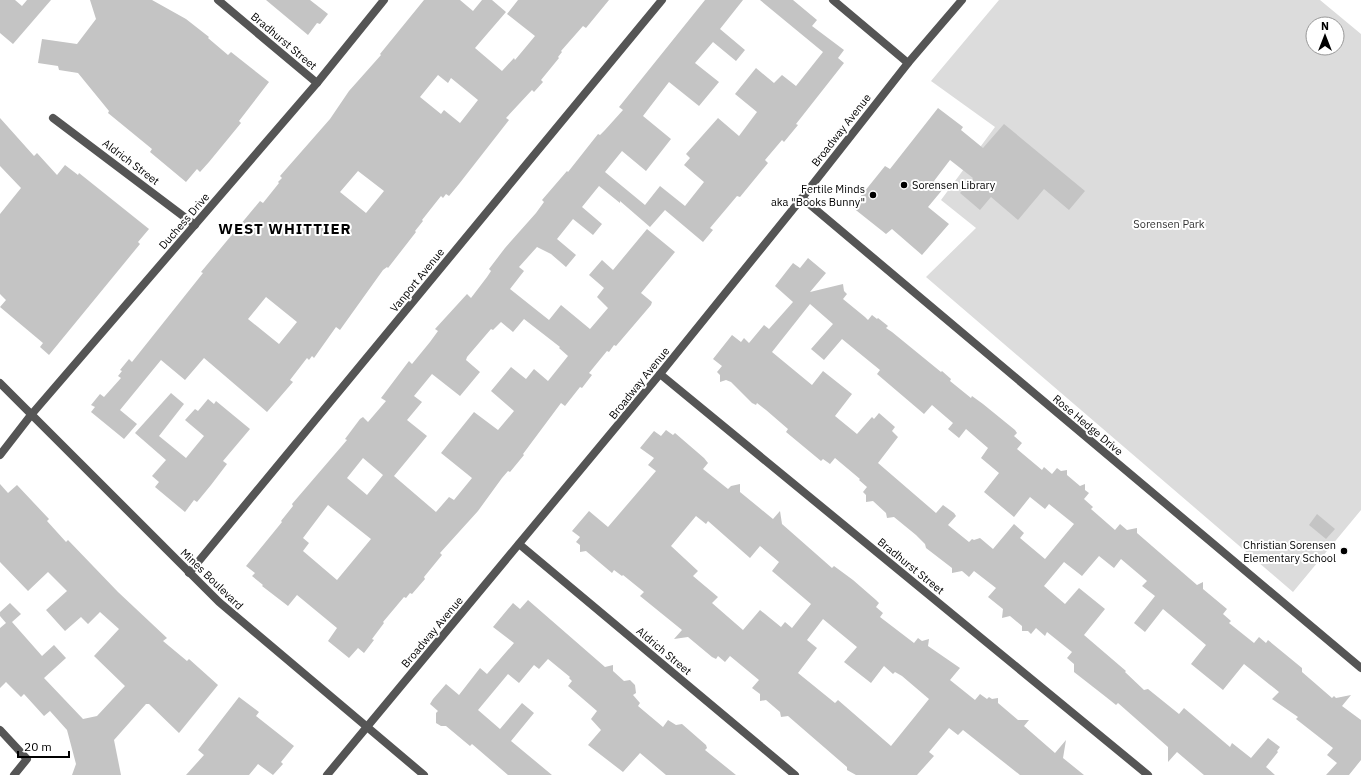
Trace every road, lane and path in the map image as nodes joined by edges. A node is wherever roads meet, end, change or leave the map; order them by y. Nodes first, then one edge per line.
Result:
1 (218, 0) edge
2 (384, 0) edge
3 (662, 0) edge
4 (833, 0) edge
5 (962, 0) edge
6 (908, 63) junction
7 (317, 83) junction
8 (53, 118) dead end
9 (802, 198) junction
10 (195, 224) junction
11 (660, 374) junction
12 (0, 383) edge
13 (31, 415) junction
14 (0, 455) edge
15 (519, 544) junction
16 (189, 573) junction
17 (1361, 668) edge
18 (367, 727) junction
19 (0, 730) edge
20 (14, 775) edge
21 (327, 775) edge
22 (424, 775) edge
23 (796, 775) edge
24 (1148, 775) edge

1 - 7 street, Bradhurst Street
2 - 7 street, Duchess Drive
3 - 16 street, Vanport Avenue
4 - 6 street
5 - 6 street, Broadway Avenue
6 - 9 street, Broadway Avenue
7 - 10 street, Duchess Drive
8 - 10 street, Aldrich Street
9 - 11 street, Broadway Avenue
9 - 17 street, Rose Hedge Drive
10 - 13 street, Duchess Drive
11 - 15 street, Broadway Avenue
11 - 24 street, Bradhurst Street
12 - 13 street, Mines Boulevard
13 - 14 street, Duchess Drive
13 - 16 street, Mines Boulevard
15 - 18 street, Broadway Avenue
15 - 23 street, Aldrich Street
16 - 18 street, Mines Boulevard
18 - 21 street, Broadway Avenue
18 - 22 street, Mines Boulevard
19 - 20 street

